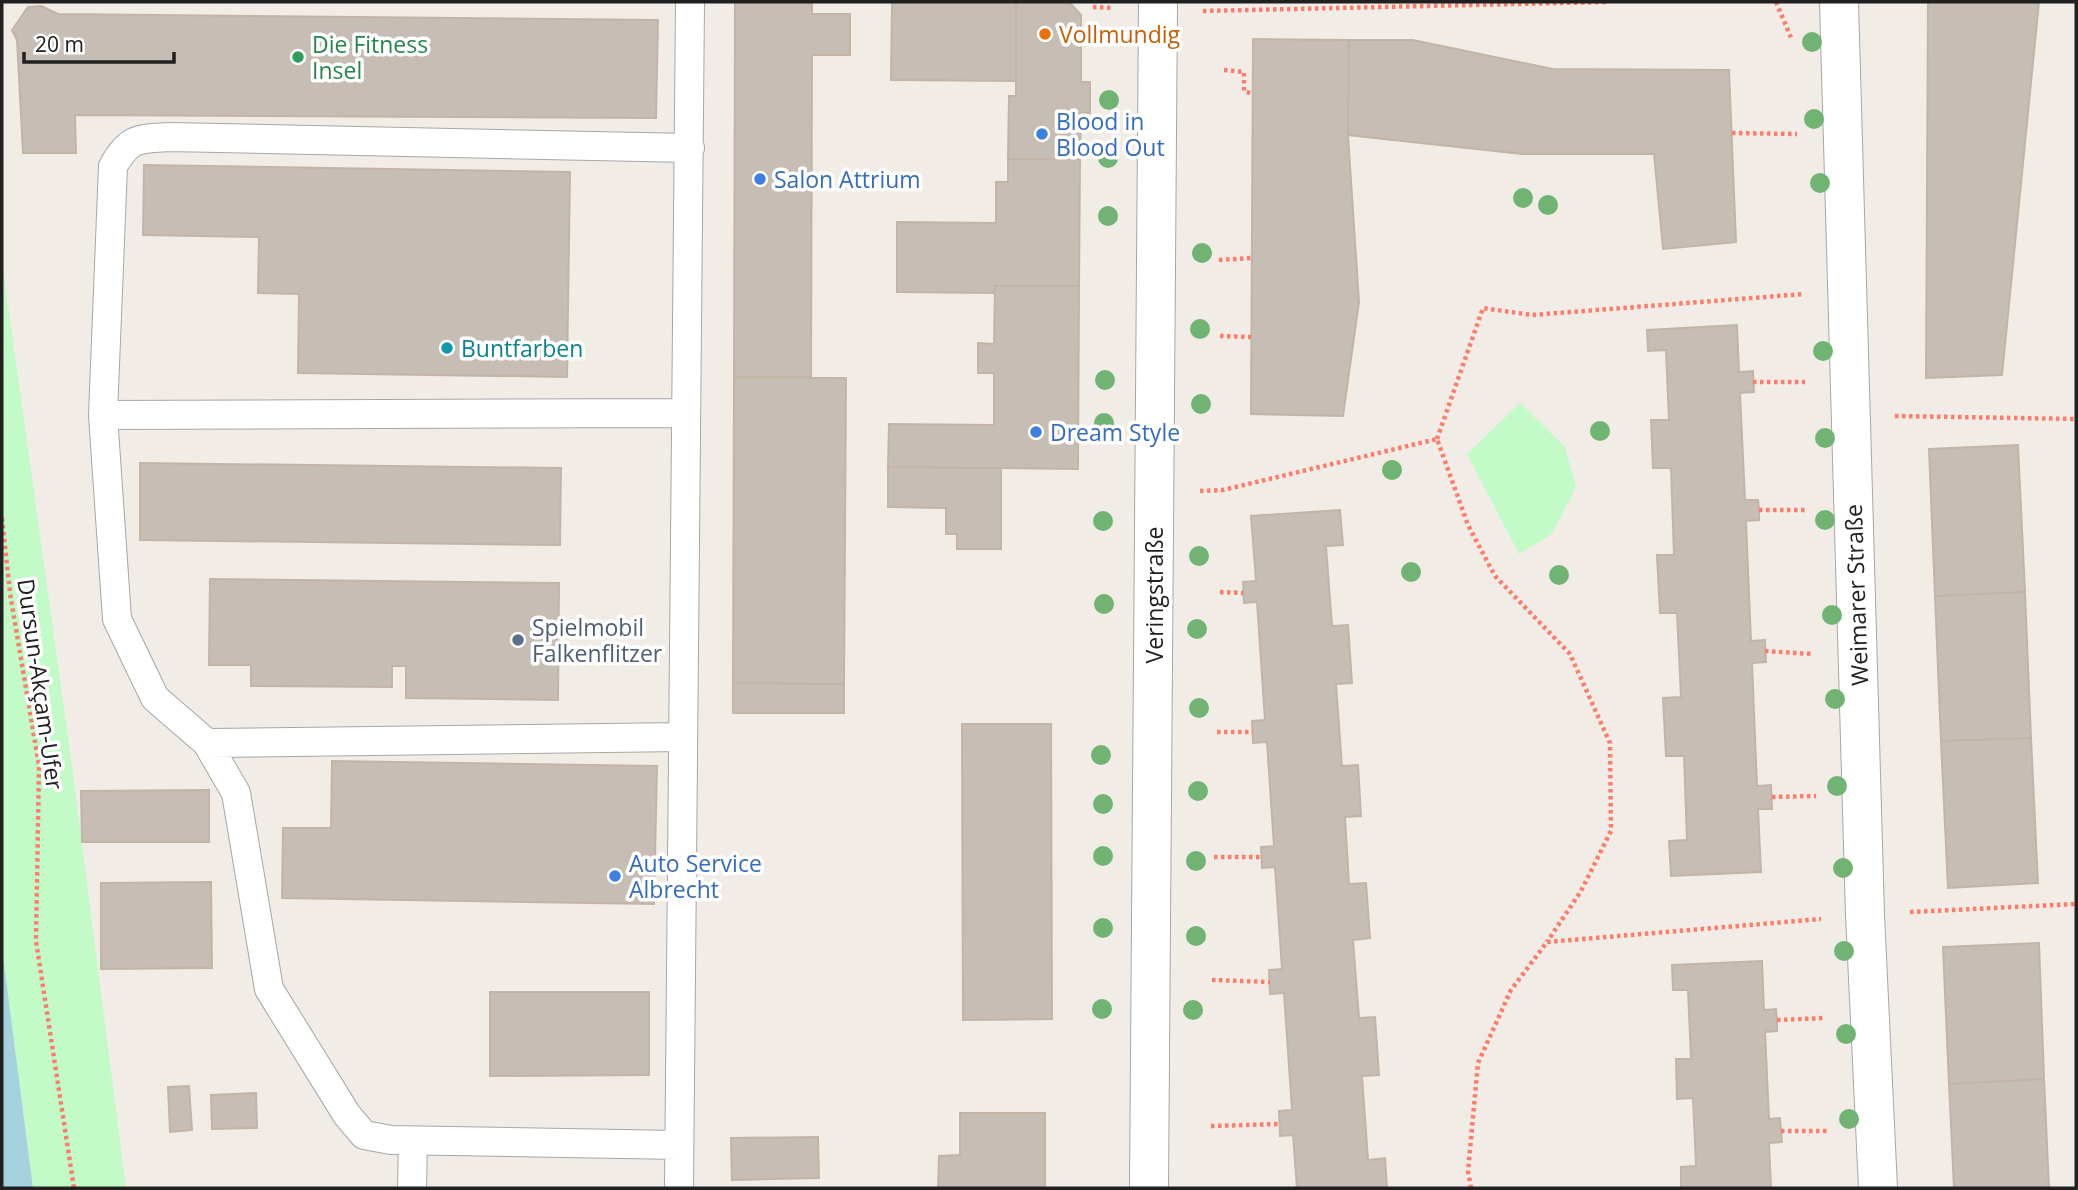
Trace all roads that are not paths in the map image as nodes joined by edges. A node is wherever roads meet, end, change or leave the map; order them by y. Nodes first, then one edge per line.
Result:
1 (690, 2) edge
2 (1158, 2) edge
3 (1839, 2) edge
4 (690, 148) junction
5 (686, 413) junction
6 (103, 415) junction
7 (683, 737) junction
8 (207, 743) junction
9 (412, 1141) junction
10 (679, 1145) junction
11 (412, 1188) edge
12 (679, 1188) edge
13 (1149, 1188) edge
14 (1878, 1188) edge

1 - 4 lane
2 - 13 street, Veringstraße
3 - 14 street, Weimarer Straße
4 - 5 lane
4 - 6 lane
5 - 6 lane
5 - 7 lane
6 - 8 lane
7 - 8 lane
7 - 10 lane
8 - 9 lane
9 - 10 lane
9 - 11 lane
10 - 12 lane

